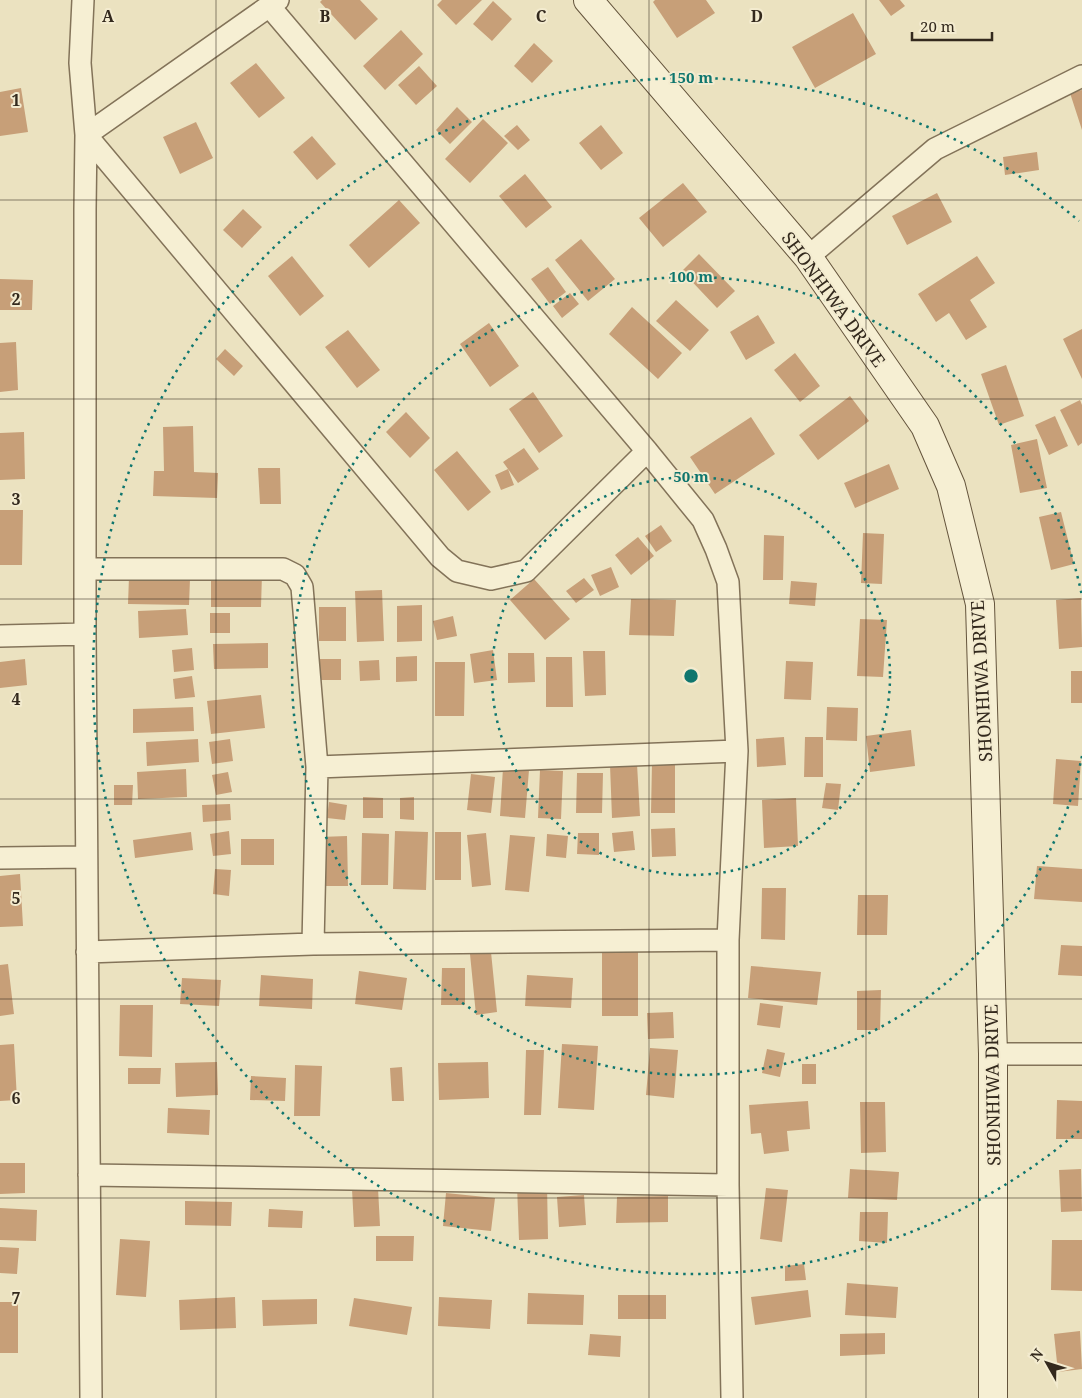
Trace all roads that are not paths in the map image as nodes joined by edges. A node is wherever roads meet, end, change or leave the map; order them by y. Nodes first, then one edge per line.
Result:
1 (83, 0) edge
2 (588, 0) edge
3 (274, 4) edge
4 (1082, 76) edge
5 (86, 135) junction
6 (808, 257) junction
7 (647, 451) junction
8 (85, 568) junction
9 (85, 634) junction
10 (0, 636) edge
11 (737, 751) junction
12 (317, 767) junction
13 (86, 857) junction
14 (0, 858) edge
15 (728, 940) junction
16 (313, 944) junction
17 (88, 952) junction
18 (993, 1054) junction
19 (1082, 1054) edge
20 (89, 1175) junction
21 (728, 1185) junction
22 (91, 1398) edge
23 (733, 1398) edge
24 (993, 1398) edge

1 - 5 street
2 - 6 street, SHONHIWA DRIVE
3 - 5 street
3 - 7 street
4 - 6 street
5 - 7 street
5 - 8 street
6 - 18 street, SHONHIWA DRIVE
7 - 11 street
8 - 9 street
8 - 12 street
9 - 10 street
9 - 13 street
11 - 12 street
11 - 15 street
12 - 16 street
13 - 14 street
13 - 17 street
15 - 16 street
15 - 21 street
16 - 17 street
17 - 20 street
18 - 19 street
18 - 24 street, SHONHIWA DRIVE
20 - 21 street
20 - 22 street
21 - 23 street

